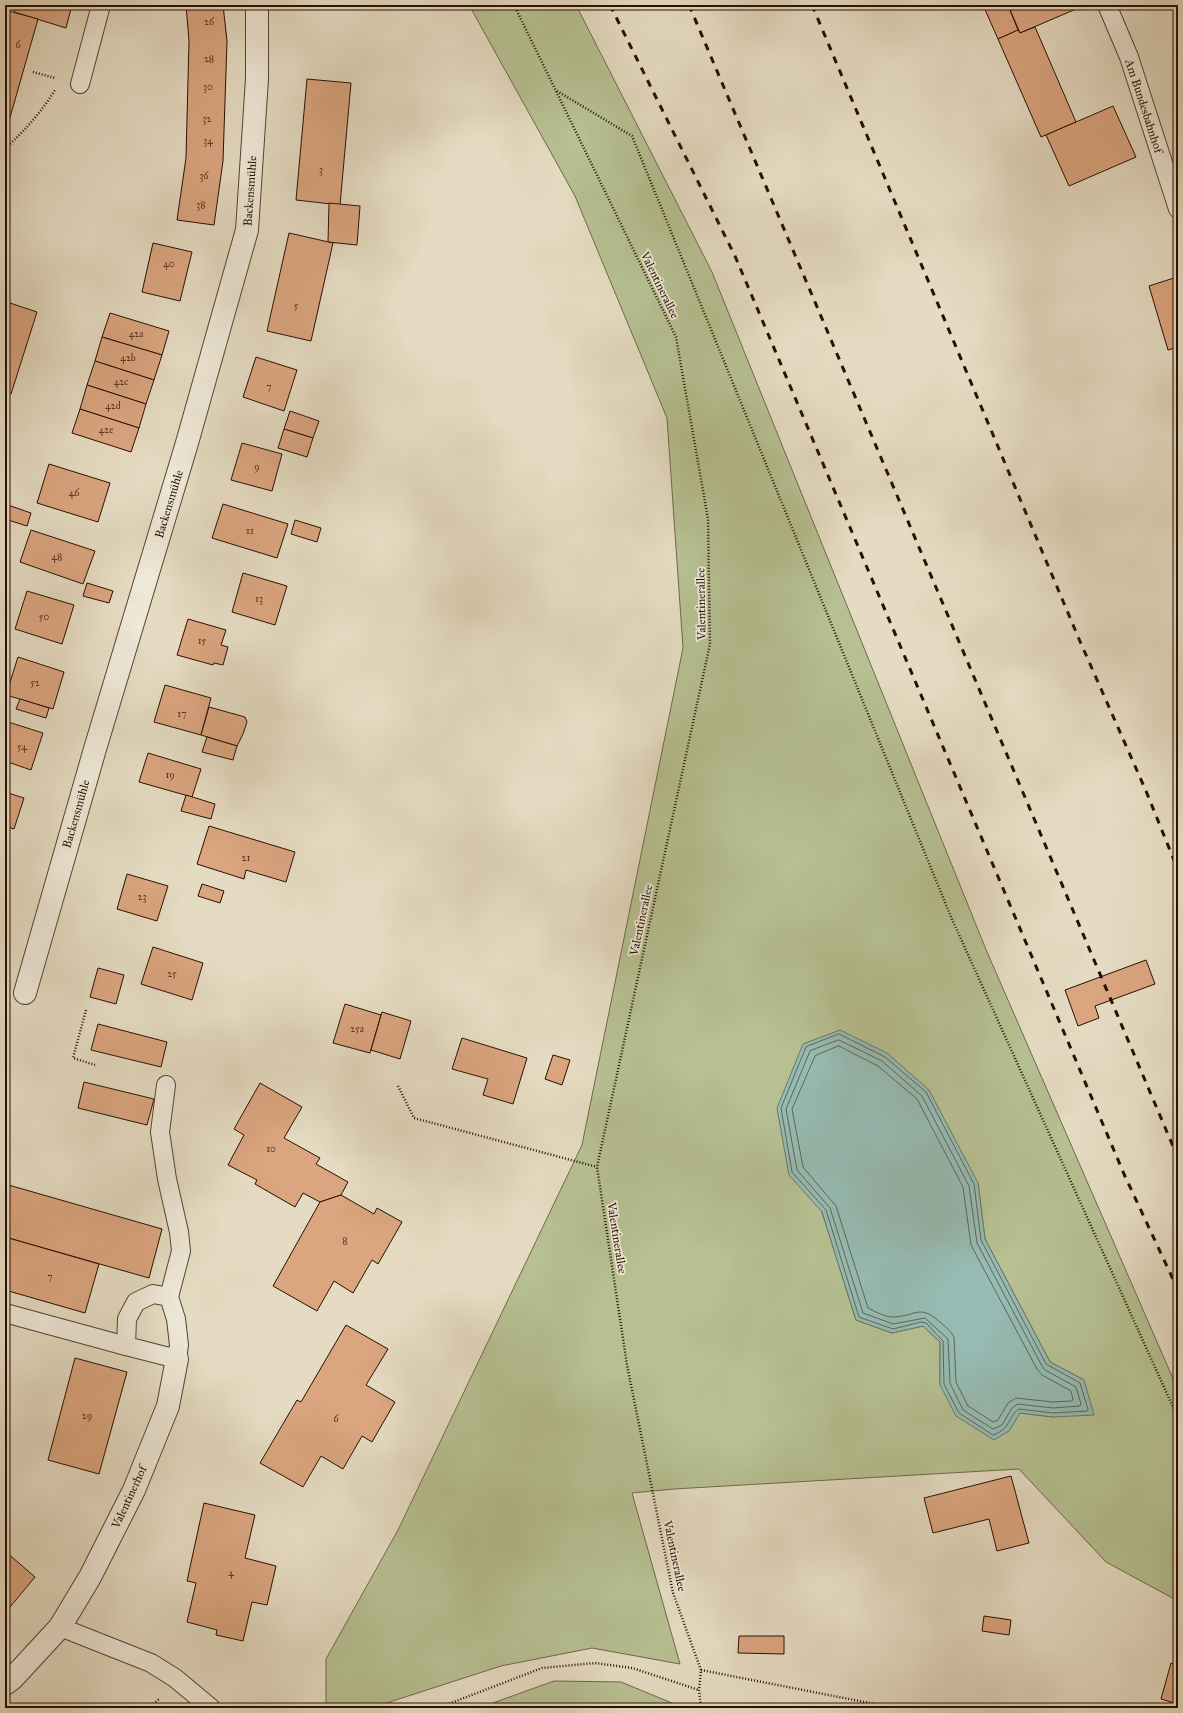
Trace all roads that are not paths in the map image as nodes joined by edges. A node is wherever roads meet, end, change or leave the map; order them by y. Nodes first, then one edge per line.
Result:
1 (101, 5) edge
2 (257, 5) edge
3 (1107, 5) edge
4 (80, 84) dead end
5 (1178, 209) edge
6 (25, 993) dead end
7 (166, 1085) dead end
8 (169, 1297) junction
9 (5, 1313) edge
10 (126, 1346) junction
11 (177, 1359) junction
12 (60, 1627) junction
13 (5, 1684) edge
14 (211, 1708) edge

1 - 4 lane
2 - 6 street, Backensmühle
3 - 5 lane, Am Bundesbahnhof
7 - 8 lane
8 - 10 lane
8 - 11 lane
9 - 10 lane
10 - 11 lane
11 - 12 street, Valentinerhof
12 - 13 street, Valentinerhof
12 - 14 lane

